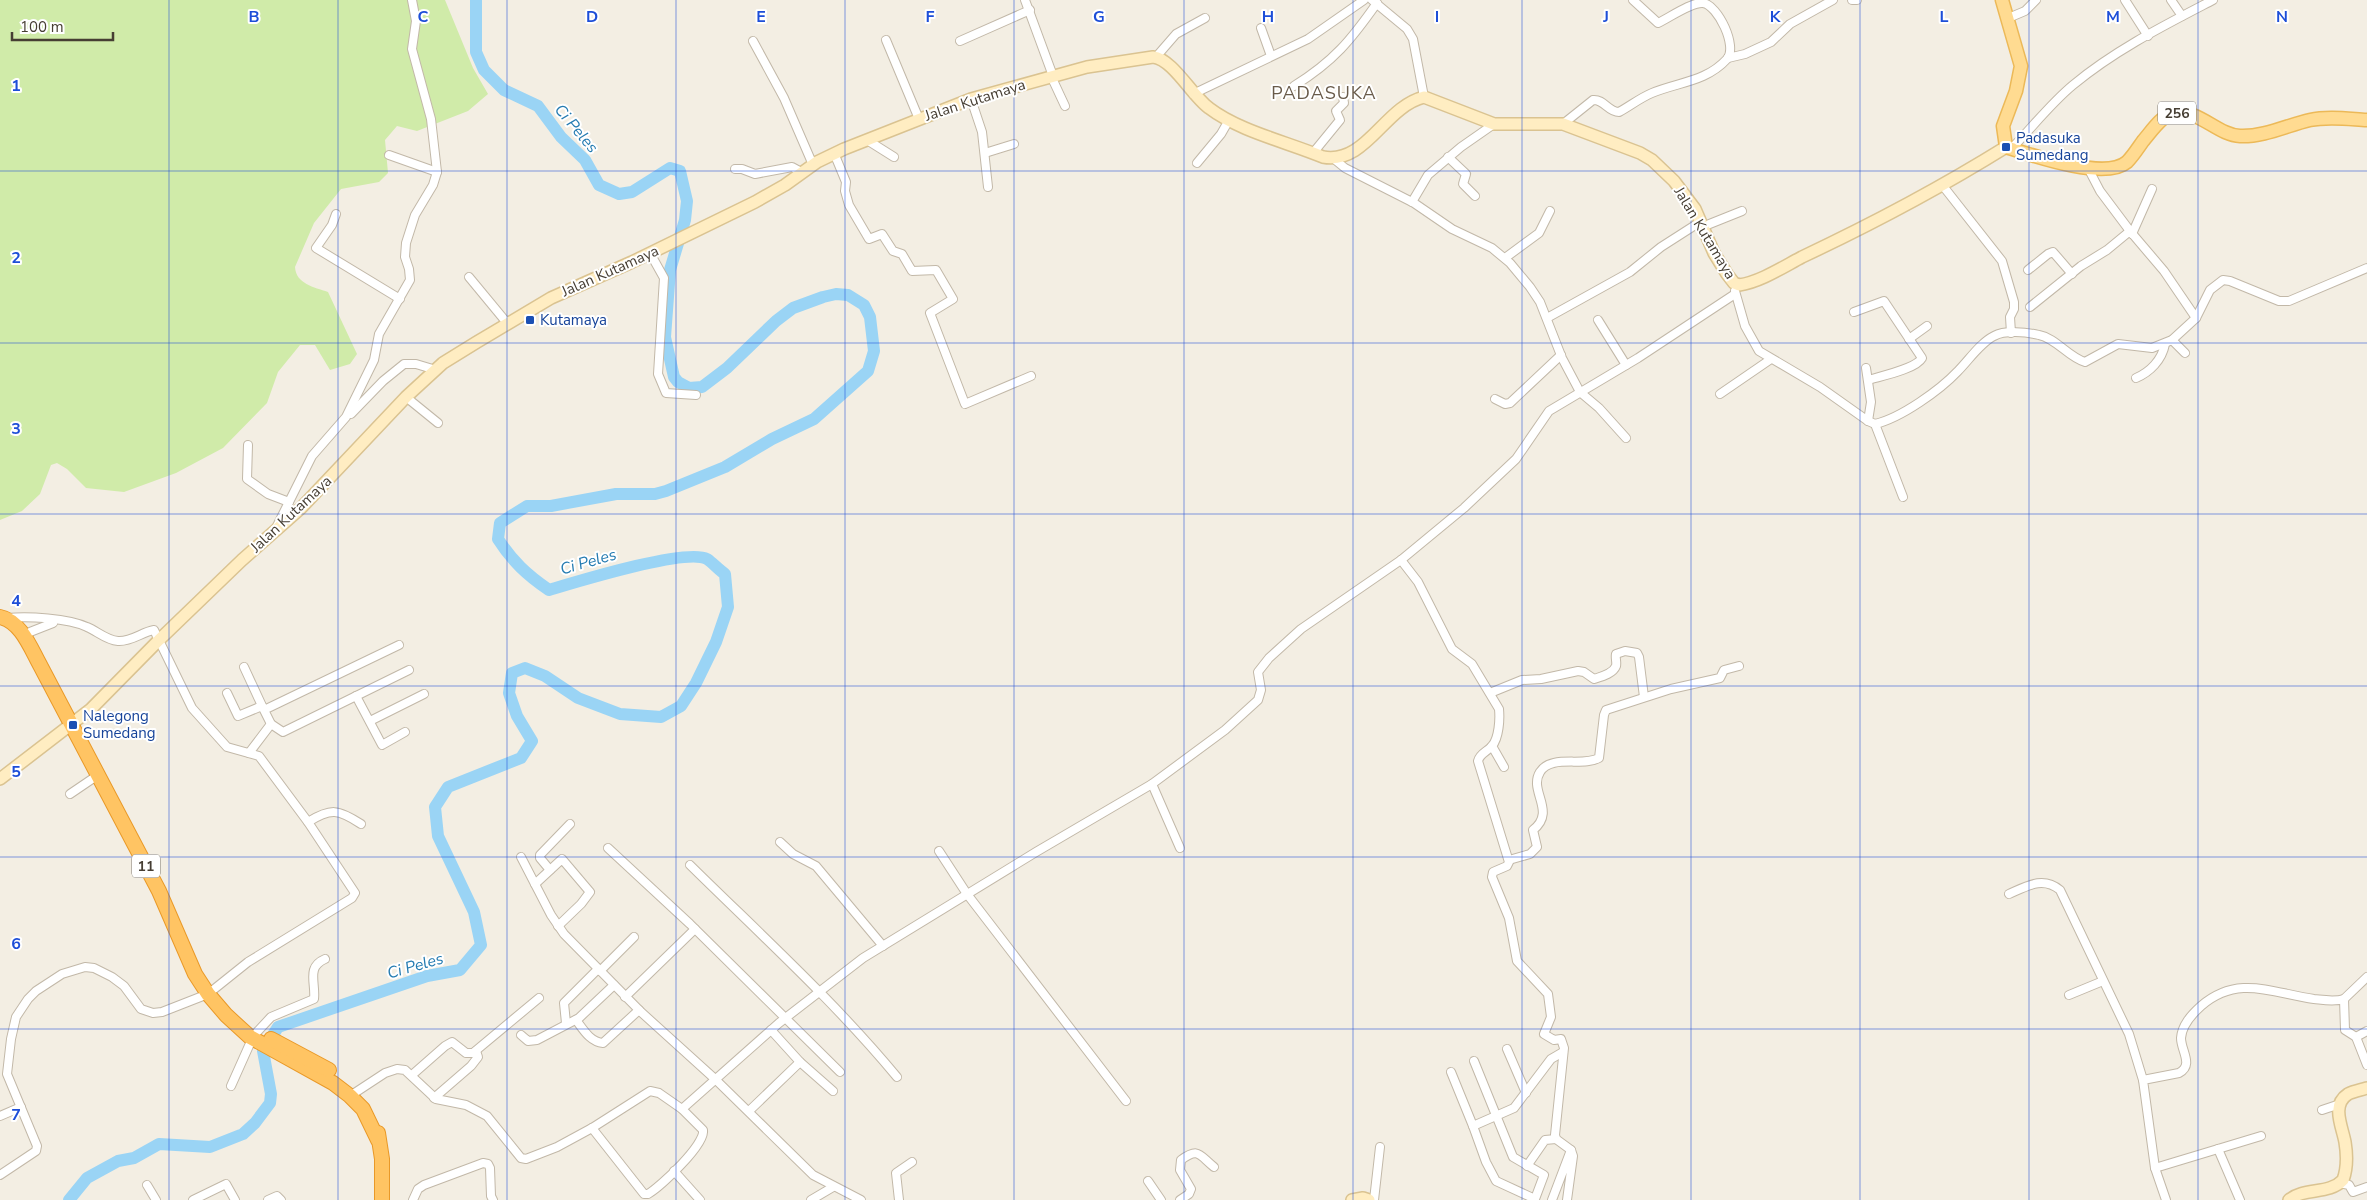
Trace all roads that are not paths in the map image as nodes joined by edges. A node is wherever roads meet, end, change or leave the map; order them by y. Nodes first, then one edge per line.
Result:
1 (412, 0) edge
2 (1025, 0) edge
3 (1364, 0) edge
4 (1833, 0) edge
5 (1852, 0) edge
6 (1857, 0) edge
7 (2002, 0) edge
8 (2036, 0) edge
9 (2125, 0) edge
10 (2171, 0) edge
11 (2213, 0) edge
12 (1375, 1) edge
13 (1637, 1) edge
14 (1030, 10) junction
15 (2182, 16) junction
16 (1205, 18) dead end
17 (2006, 19) junction
18 (1262, 28) dead end
19 (2148, 36) junction
20 (886, 40) dead end
21 (753, 41) dead end
22 (960, 41) dead end
23 (1271, 56) junction
24 (1156, 57) junction
25 (1728, 58) junction
26 (1052, 76) junction
27 (1294, 86) dead end
28 (1193, 94) junction
29 (1343, 97) dead end
30 (1424, 97) junction
31 (971, 99) junction
32 (1065, 106) dead end
33 (919, 118) junction
34 (1229, 120) junction
35 (2367, 120) edge
36 (1494, 124) junction
37 (1563, 124) junction
38 (867, 140) junction
39 (1014, 144) dead end
40 (2008, 148) junction
41 (985, 153) junction
42 (1313, 153) junction
43 (834, 154) junction
44 (389, 155) dead end
45 (1448, 157) junction
46 (894, 158) dead end
47 (1334, 159) junction
48 (1197, 163) dead end
49 (813, 165) junction
50 (2088, 168) junction
51 (735, 169) dead end
52 (437, 172) junction
53 (802, 173) junction
54 (1942, 186) junction
55 (988, 187) dead end
56 (2152, 189) dead end
57 (1475, 196) dead end
58 (1412, 202) junction
59 (1550, 211) dead end
60 (1742, 211) dead end
61 (336, 214) dead end
62 (1701, 224) junction
63 (2131, 233) junction
64 (650, 253) junction
65 (1505, 258) junction
66 (2367, 268) edge
67 (2028, 270) dead end
68 (2072, 274) junction
69 (469, 277) dead end
70 (1736, 289) junction
71 (400, 299) junction
72 (2030, 307) dead end
73 (1854, 312) dead end
74 (1548, 318) junction
75 (2196, 318) junction
76 (1598, 320) dead end
77 (507, 323) junction
78 (1927, 326) dead end
79 (2011, 333) junction
80 (1909, 339) junction
81 (2169, 342) junction
82 (2185, 353) dead end
83 (1561, 356) junction
84 (1771, 359) junction
85 (1626, 366) junction
86 (1866, 368) dead end
87 (436, 370) junction
88 (1032, 376) dead end
89 (2136, 378) dead end
90 (1868, 380) junction
91 (1580, 392) junction
92 (1720, 394) dead end
93 (696, 395) dead end
94 (406, 397) junction
95 (1495, 399) dead end
96 (438, 423) dead end
97 (1871, 423) junction
98 (342, 425) junction
99 (1626, 438) dead end
100 (248, 445) dead end
101 (1903, 497) dead end
102 (289, 502) junction
103 (273, 534) junction
104 (1401, 560) junction
105 (3, 618) edge
106 (59, 621) junction
107 (25, 639) junction
108 (159, 640) junction
109 (398, 646) dead end
110 (1739, 666) dead end
111 (244, 667) dead end
112 (409, 670) dead end
113 (227, 693) dead end
114 (1490, 693) junction
115 (424, 694) dead end
116 (356, 696) junction
117 (1644, 697) junction
118 (263, 708) junction
119 (370, 721) junction
120 (271, 724) junction
121 (73, 725) junction
122 (405, 732) dead end
123 (1492, 746) junction
124 (249, 753) junction
125 (1504, 767) dead end
126 (98, 775) junction
127 (0, 779) edge
128 (1152, 784) junction
129 (70, 794) dead end
130 (308, 822) junction
131 (361, 824) dead end
132 (570, 824) dead end
133 (780, 842) dead end
134 (608, 848) dead end
135 (1180, 848) dead end
136 (939, 851) dead end
137 (521, 857) dead end
138 (1509, 860) junction
139 (690, 865) dead end
140 (550, 870) junction
141 (535, 884) junction
142 (967, 894) junction
143 (2009, 894) dead end
144 (558, 926) junction
145 (695, 928) junction
146 (634, 937) dead end
147 (883, 946) junction
148 (325, 959) dead end
149 (599, 970) junction
150 (2367, 977) edge
151 (2103, 981) junction
152 (614, 985) junction
153 (819, 991) junction
154 (208, 994) junction
155 (2068, 995) dead end
156 (625, 997) junction
157 (539, 998) dead end
158 (2344, 999) junction
159 (639, 1010) junction
160 (785, 1018) junction
161 (576, 1020) junction
162 (566, 1024) junction
163 (771, 1030) junction
164 (2367, 1031) edge
165 (521, 1035) dead end
166 (257, 1036) junction
167 (2356, 1037) junction
168 (1507, 1049) dead end
169 (476, 1051) junction
170 (1563, 1052) junction
171 (1474, 1061) dead end
172 (800, 1062) junction
173 (2367, 1065) edge
174 (840, 1072) dead end
175 (1451, 1072) dead end
176 (4, 1075) edge
177 (412, 1075) junction
178 (897, 1078) dead end
179 (715, 1079) junction
180 (2143, 1080) junction
181 (231, 1086) dead end
182 (2367, 1088) edge
183 (832, 1092) dead end
184 (1526, 1093) junction
185 (353, 1094) junction
186 (434, 1098) junction
187 (1126, 1102) dead end
188 (2340, 1104) junction
189 (21, 1107) junction
190 (682, 1109) junction
191 (2322, 1110) dead end
192 (749, 1111) junction
193 (1496, 1114) junction
194 (0, 1116) edge
195 (1472, 1126) junction
196 (592, 1128) junction
197 (2261, 1136) dead end
198 (1559, 1141) junction
199 (1380, 1147) dead end
200 (1572, 1150) junction
201 (2218, 1150) junction
202 (912, 1162) dead end
203 (1527, 1166) junction
204 (1214, 1167) dead end
205 (2155, 1168) junction
206 (674, 1171) junction
207 (0, 1175) edge
208 (1148, 1181) dead end
209 (2340, 1183) junction
210 (147, 1185) dead end
211 (833, 1187) junction
212 (2367, 1187) edge
213 (197, 1199) edge
214 (1184, 1199) edge
215 (156, 1200) edge
216 (235, 1200) edge
217 (268, 1200) edge
218 (281, 1200) edge
219 (382, 1200) edge
220 (413, 1200) edge
221 (493, 1200) edge
222 (700, 1200) edge
223 (811, 1200) edge
224 (861, 1200) edge
225 (899, 1200) edge
226 (1161, 1200) edge
227 (1352, 1200) edge
228 (1369, 1200) edge
229 (1374, 1200) edge
230 (1552, 1200) edge
231 (1567, 1200) edge
232 (2166, 1200) edge
233 (2240, 1200) edge
234 (2289, 1200) edge

1 - 52 street
2 - 14 street
3 - 23 street
4 - 25 street
5 - 6 street
7 - 17 main road
8 - 17 street
9 - 19 street
10 - 15 street
11 - 15 street
12 - 27 street
12 - 30 street
13 - 25 street
14 - 22 street
14 - 26 street
15 - 19 street
16 - 24 street
17 - 40 main road
18 - 23 street
19 - 40 street
20 - 33 street
21 - 49 street
23 - 28 street
24 - 26 main road, Jalan Kutamaya
24 - 28 main road
25 - 37 street
26 - 31 main road, Jalan Kutamaya
26 - 32 street
28 - 34 main road
29 - 42 street
30 - 36 main road, Jalan Kutamaya
30 - 47 main road
31 - 33 main road, Jalan Kutamaya
31 - 41 street
33 - 38 main road, Jalan Kutamaya
34 - 42 main road
34 - 48 street
35 - 50 main road, 256
36 - 37 main road, Jalan Kutamaya
36 - 45 street
37 - 62 main road, Jalan Kutamaya
38 - 43 main road, Jalan Kutamaya
38 - 46 street
39 - 41 street
40 - 50 main road, 256
40 - 54 main road, Jalan Kutamaya
41 - 55 street
42 - 47 main road
43 - 49 main road, Jalan Kutamaya
43 - 88 street
44 - 52 street
45 - 57 street
45 - 58 street
47 - 58 street
49 - 53 main road, Jalan Kutamaya
50 - 63 street
51 - 53 street
52 - 71 street
53 - 64 main road, Jalan Kutamaya
54 - 70 main road, Jalan Kutamaya
54 - 79 street
56 - 63 street
58 - 65 street
59 - 65 street
60 - 62 street
61 - 71 street
62 - 70 main road, Jalan Kutamaya
62 - 74 street
63 - 68 street
63 - 75 street
64 - 77 main road, Jalan Kutamaya
64 - 93 street
65 - 74 street
66 - 75 street
67 - 68 street
68 - 72 street
69 - 77 street
70 - 84 street
70 - 85 street
71 - 98 street
73 - 80 street
74 - 83 street
75 - 81 street
76 - 85 street
77 - 87 main road, Jalan Kutamaya
78 - 80 street
79 - 81 street
79 - 97 street
80 - 90 street
81 - 82 street
81 - 89 street
83 - 91 street
83 - 95 street
84 - 92 street
84 - 97 street
85 - 91 street
86 - 90 street
87 - 94 main road, Jalan Kutamaya
87 - 98 street
90 - 97 street
91 - 99 street
91 - 104 street
94 - 96 street
94 - 103 main road, Jalan Kutamaya
97 - 101 street
98 - 102 street
100 - 102 street
102 - 103 street
103 - 108 main road, Jalan Kutamaya
104 - 114 street
104 - 128 street
105 - 106 street
105 - 107 highway, 11
106 - 107 street
106 - 108 street
107 - 121 highway, 11
108 - 121 main road, Jalan Kutamaya
108 - 124 street
109 - 118 street
110 - 117 street
111 - 118 street
112 - 116 street
113 - 118 street
114 - 117 street
114 - 123 street
115 - 119 street
116 - 119 street
116 - 120 street
117 - 138 street
118 - 120 street
119 - 122 street
120 - 124 street
121 - 126 highway, 11
121 - 127 main road, Jalan Kutamaya
123 - 125 street
123 - 138 street
124 - 130 street
126 - 129 street
126 - 154 highway, 11
128 - 135 street
128 - 142 street
130 - 131 street
130 - 154 street
132 - 140 street
133 - 147 street
134 - 145 street
136 - 142 street
137 - 141 street
138 - 170 street
139 - 153 street
140 - 141 street
140 - 144 street
141 - 144 street
142 - 147 street
142 - 187 street
143 - 151 street
144 - 149 street
145 - 156 street
145 - 160 street
146 - 149 street
147 - 153 street
148 - 166 street
149 - 152 street
149 - 162 street
150 - 158 street
151 - 155 street
151 - 180 street
152 - 156 street
152 - 161 street
153 - 160 street
153 - 178 street
154 - 166 highway, 11
154 - 176 street
156 - 159 street
157 - 169 street
158 - 167 street
158 - 180 street
159 - 161 street
159 - 179 street
160 - 163 street
160 - 174 street
161 - 162 street
162 - 165 street
163 - 172 street
163 - 179 street
164 - 167 street
166 - 181 street
166 - 185 highway, 11
167 - 173 street
168 - 184 street
169 - 177 street
169 - 186 street
170 - 184 street
170 - 198 street
171 - 193 street
172 - 183 street
172 - 192 street
175 - 195 street
176 - 189 street
177 - 185 street
177 - 186 street
179 - 190 street
179 - 192 street
180 - 205 street
182 - 188 main road
184 - 193 street
185 - 219 highway, 11
186 - 196 street
188 - 191 street
188 - 209 main road
189 - 194 street
189 - 207 street
190 - 196 street
190 - 206 street
192 - 211 street
193 - 195 street
193 - 203 street
195 - 203 street
196 - 206 street
197 - 201 street
198 - 200 street
198 - 203 street
199 - 229 street
200 - 230 street
200 - 231 street
201 - 205 street
201 - 233 street
202 - 225 street
204 - 214 street
205 - 232 street
206 - 222 street
208 - 226 street
209 - 212 street
209 - 234 main road
210 - 215 street
211 - 223 street
211 - 224 street
213 - 216 street
217 - 218 street
220 - 221 street
227 - 228 main road

